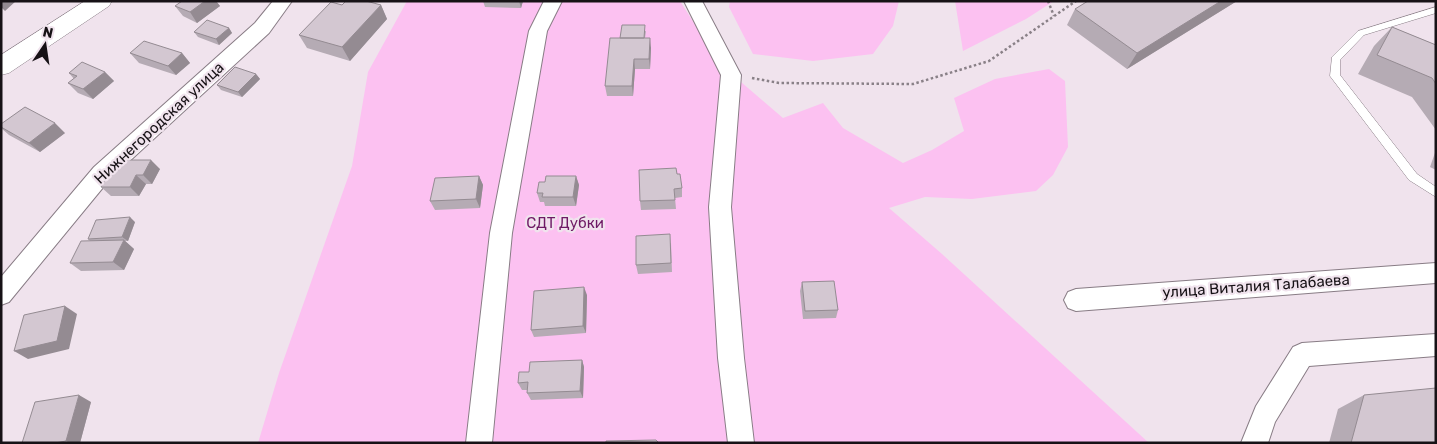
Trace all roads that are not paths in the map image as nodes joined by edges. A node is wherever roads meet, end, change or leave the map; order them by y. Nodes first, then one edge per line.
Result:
1 (100, 1) edge
2 (283, 1) edge
3 (553, 1) edge
4 (693, 1) edge
5 (1436, 10) edge
6 (1, 67) edge
7 (1436, 193) edge
8 (1436, 273) edge
9 (1, 295) edge
10 (1076, 300) dead end
11 (1436, 345) edge
12 (479, 443) edge
13 (741, 443) edge
14 (1254, 443) edge

1 - 6 main road
2 - 9 street, Нижнегородская улица
3 - 12 street
4 - 13 street
5 - 7 lane
8 - 10 street, улица Виталия Талабаева
11 - 14 street

